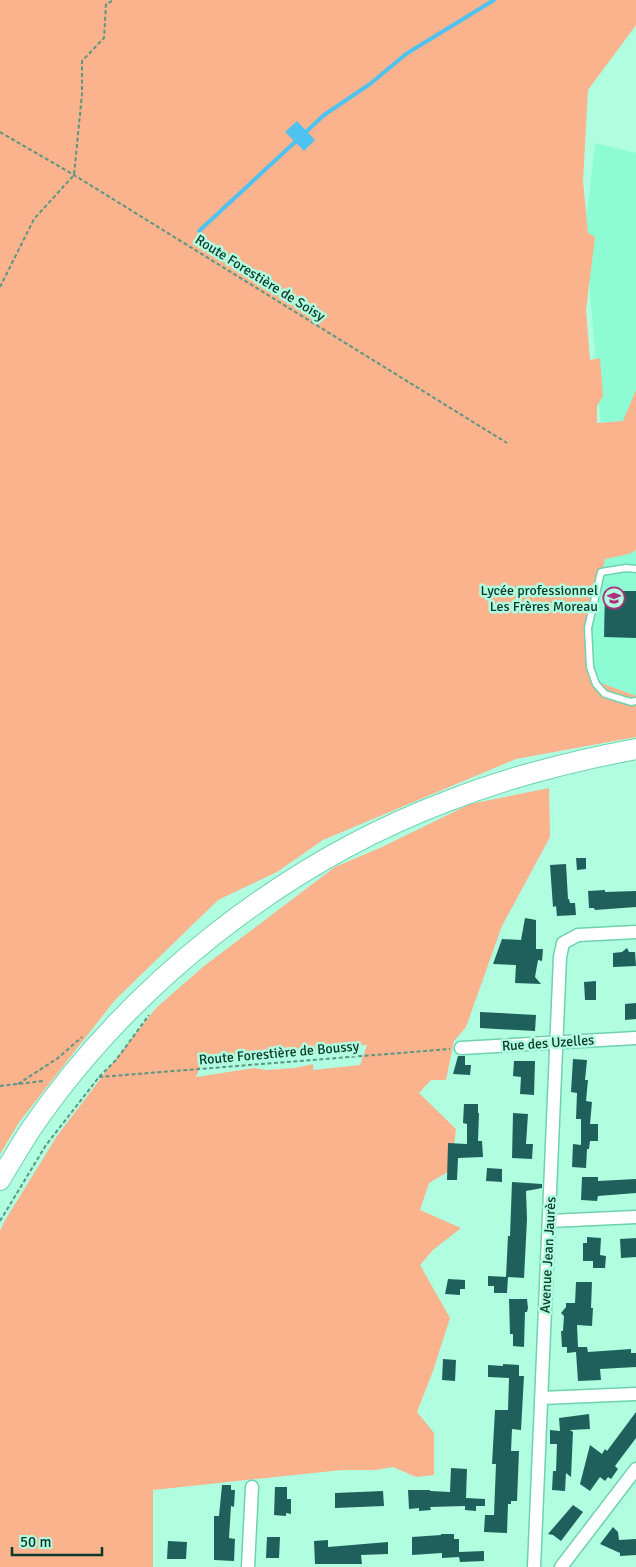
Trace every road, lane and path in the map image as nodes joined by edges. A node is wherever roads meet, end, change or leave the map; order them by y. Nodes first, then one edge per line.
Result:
1 (114, 0) edge
2 (0, 132) edge
3 (74, 175) junction
4 (0, 287) edge
5 (507, 443) dead end
6 (636, 569) edge
7 (636, 701) edge
8 (636, 749) edge
9 (636, 932) edge
10 (150, 1011) dead end
11 (636, 1038) edge
12 (557, 1042) junction
13 (461, 1048) joint
14 (99, 1077) junction
15 (43, 1081) dead end
16 (0, 1086) edge
17 (0, 1180) edge
18 (636, 1217) edge
19 (0, 1221) edge
20 (550, 1221) junction
21 (636, 1394) edge
22 (542, 1398) junction
23 (636, 1469) edge
24 (252, 1487) dead end
25 (248, 1567) edge
26 (534, 1567) edge
27 (562, 1567) edge

1 - 3 path
2 - 3 path, Route Forestière de Soisy
3 - 4 path
3 - 5 path, Route Forestière de Soisy
6 - 7 lane
8 - 17 main road
9 - 12 street, Avenue Jean Jaurès
10 - 14 path
11 - 12 street, Rue des Uzelles
12 - 13 street, Rue des Uzelles
12 - 20 street, Avenue Jean Jaurès
13 - 14 path, Route Forestière de Boussy
14 - 19 path
15 - 16 path
18 - 20 street
20 - 22 street, Avenue Jean Jaurès
21 - 22 street
22 - 26 street, Avenue Jean Jaurès
23 - 27 street
24 - 25 street

